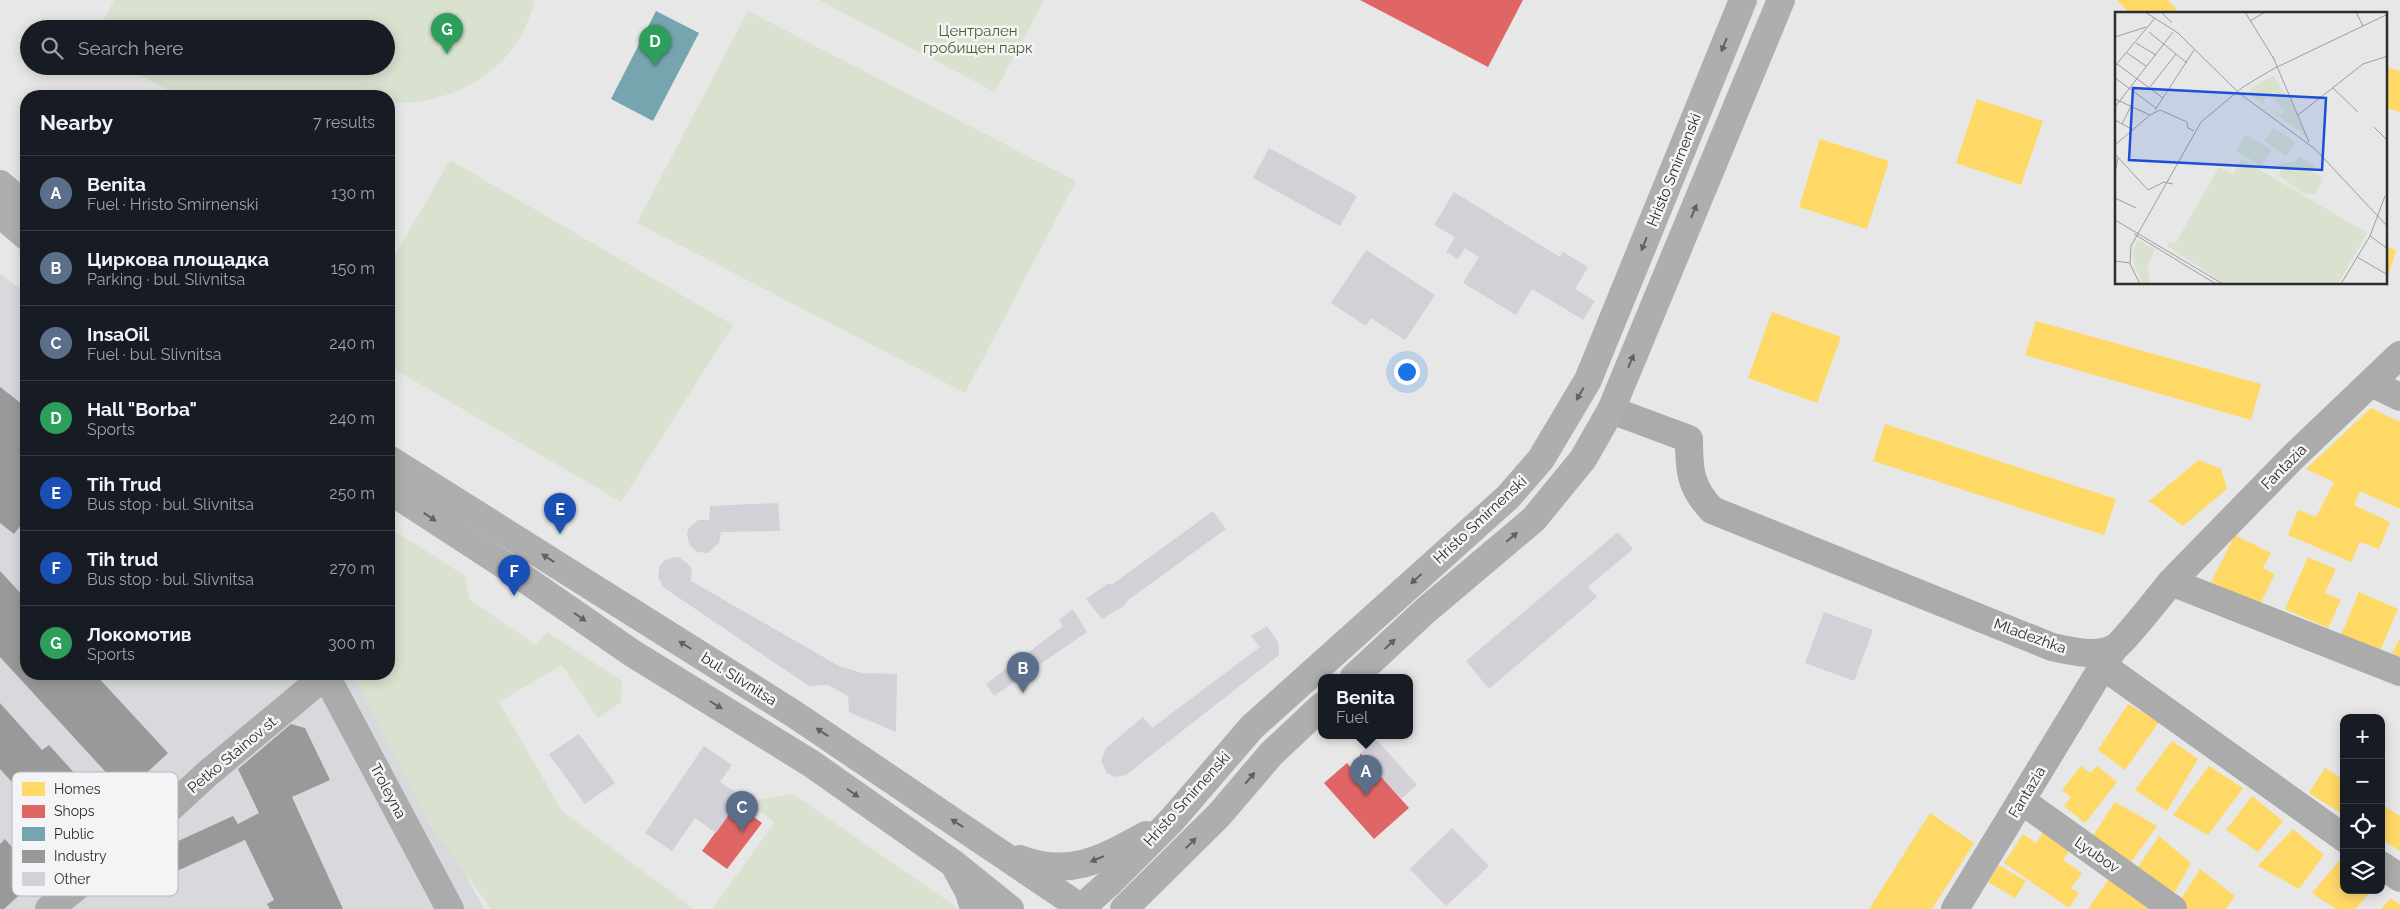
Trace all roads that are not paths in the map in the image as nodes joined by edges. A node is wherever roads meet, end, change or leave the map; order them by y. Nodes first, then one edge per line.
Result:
1 (1743, 0) edge
2 (1781, 0) edge
3 (0, 184) edge
4 (20, 201) edge
5 (0, 214) edge
6 (20, 231) edge
7 (2400, 355) edge
8 (2370, 383) junction
9 (2400, 397) edge
10 (1611, 410) junction
11 (395, 463) edge
12 (395, 494) edge
13 (2171, 582) junction
14 (2109, 657) junction
15 (2400, 672) edge
16 (1357, 674) edge
17 (320, 680) edge
18 (329, 680) edge
19 (1318, 710) edge
20 (178, 800) edge
21 (2022, 801) junction
22 (1171, 820) junction
23 (2340, 835) edge
24 (997, 850) junction
25 (954, 864) junction
26 (2385, 868) edge
27 (1163, 870) junction
28 (2400, 878) edge
29 (65, 896) edge
30 (49, 909) edge
31 (450, 909) edge
32 (974, 909) edge
33 (1010, 909) edge
34 (1081, 909) edge
35 (1124, 909) edge
36 (1155, 909) edge
37 (1955, 909) edge
38 (2173, 909) edge

1 -> 22 main road, Hristo Smirnenski
10 -> 2 main road, Hristo Smirnenski
3 - 4 main road
5 - 6 main road
7 - 8 street, Fantazia
8 - 9 street
8 - 13 street, Fantazia
10 - 14 street, Mladezhka
16 -> 10 main road, Hristo Smirnenski
24 -> 11 main road, bul. Slivnitsa
12 -> 25 main road
13 - 14 street
13 - 15 street
14 - 21 street, Fantazia
14 - 23 street
17 - 20 street, Petko Stainov st.
18 - 31 street, Troleyna
27 -> 19 main road, Hristo Smirnenski
21 - 37 street, Fantazia
21 - 38 street, Lyubov
22 -> 24 main road
22 - 34 main road, Hristo Smirnenski
24 - 34 main road, bul. Slivnitsa
25 - 32 main road
25 - 33 main road
26 - 28 street
27 - 35 main road, Hristo Smirnenski
27 - 36 main road
29 - 30 street, Petko Stainov st.

